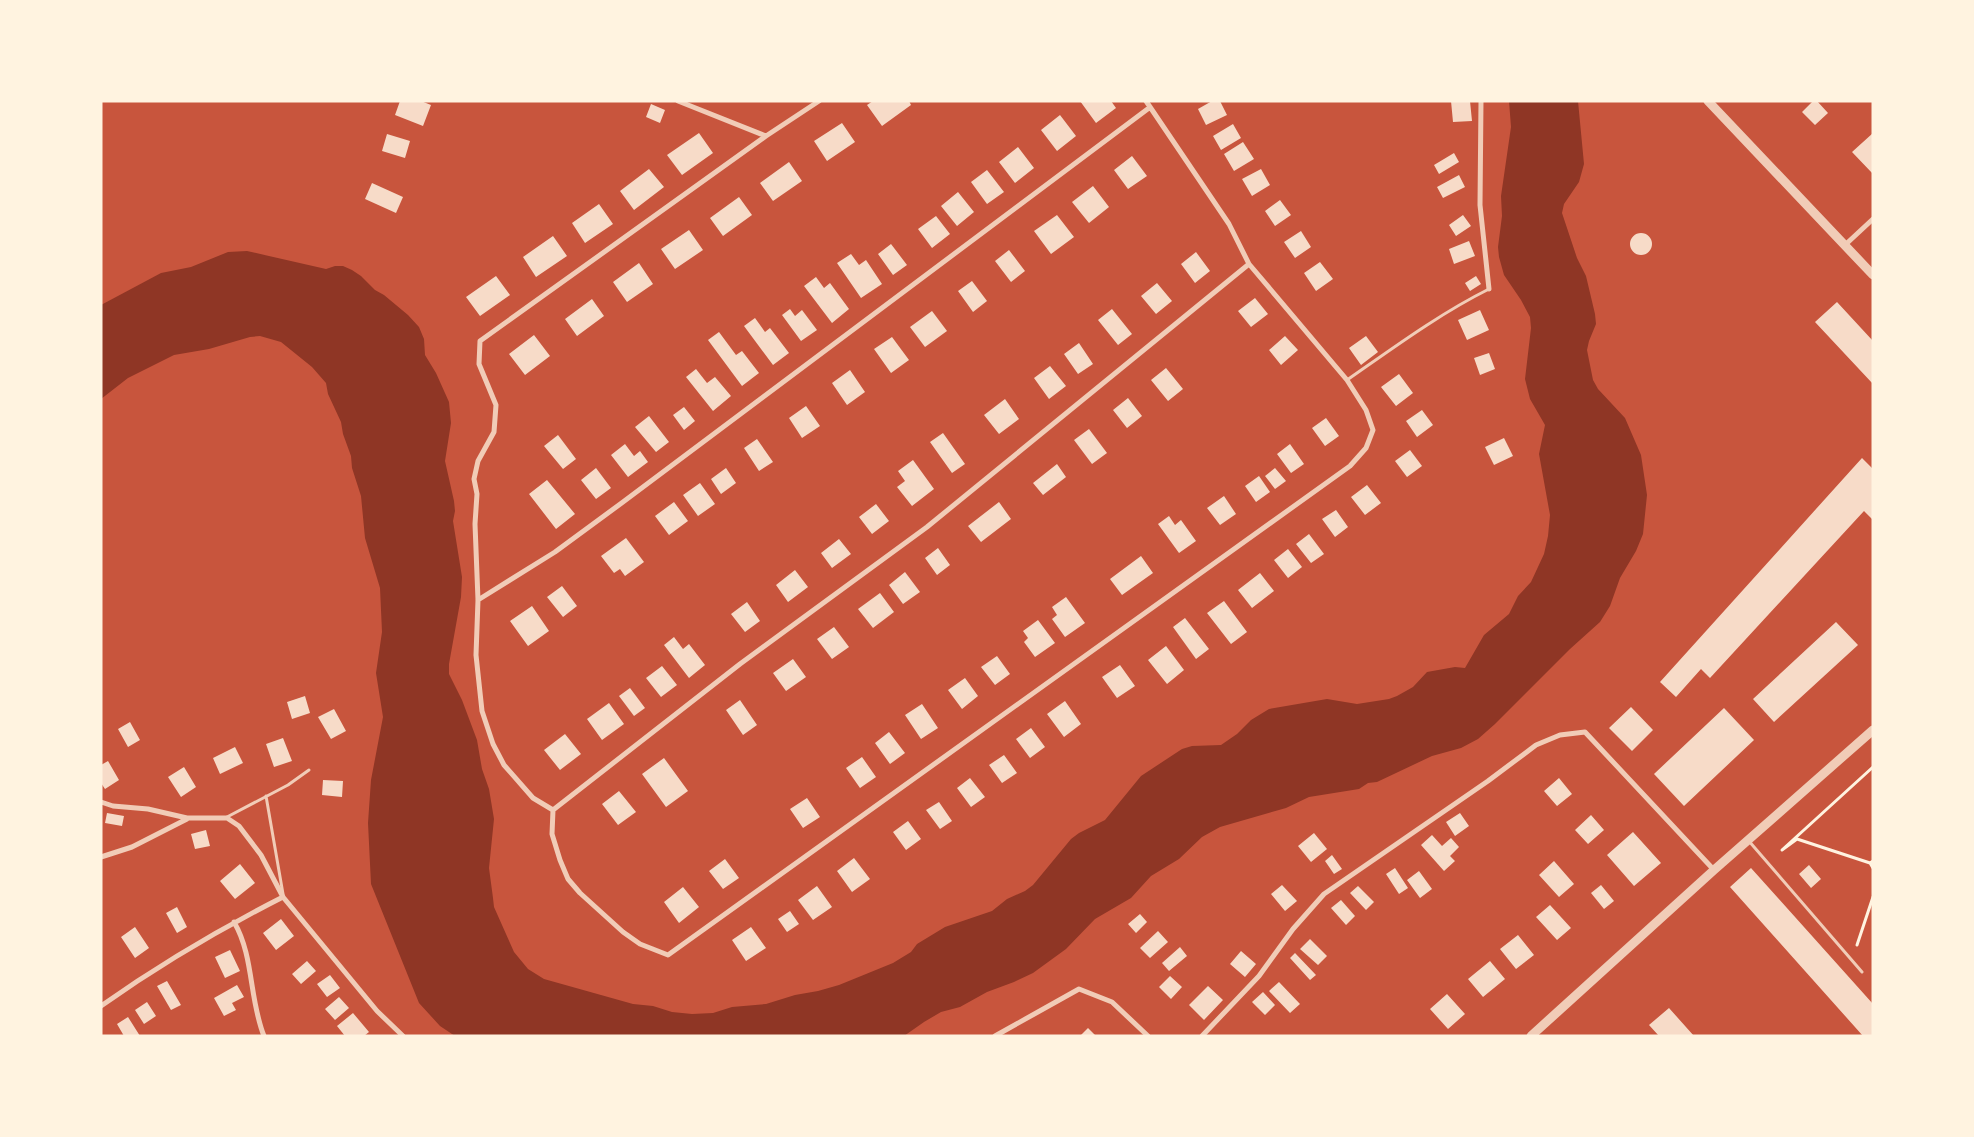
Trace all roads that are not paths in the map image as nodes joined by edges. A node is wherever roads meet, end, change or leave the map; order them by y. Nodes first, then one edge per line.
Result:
1 (678, 101) edge
2 (819, 101) edge
3 (1146, 101) edge
4 (1481, 101) edge
5 (1708, 101) edge
6 (1149, 108) junction
7 (766, 136) junction
8 (1873, 219) edge
9 (1845, 245) junction
10 (1249, 264) junction
11 (1873, 274) edge
12 (1489, 289) joint
13 (1347, 380) junction
14 (478, 600) junction
15 (1873, 730) edge
16 (309, 770) dead end
17 (266, 796) junction
18 (101, 802) edge
19 (553, 810) junction
20 (187, 818) junction
21 (227, 818) junction
22 (1747, 840) junction
23 (101, 857) edge
24 (1714, 870) junction
25 (283, 897) junction
26 (234, 922) junction
27 (1862, 972) dead end
28 (101, 1006) edge
29 (264, 1036) edge
30 (403, 1036) edge
31 (994, 1036) edge
32 (1148, 1036) edge
33 (1202, 1036) edge
34 (1531, 1036) edge

1 - 7 street
2 - 7 street
3 - 6 street
4 - 12 street
5 - 9 street
6 - 10 street
6 - 14 street
7 - 14 street
8 - 9 street
9 - 11 street
10 - 13 street
10 - 19 street
12 - 13 lane
13 - 19 street
14 - 19 street
15 - 22 street
16 - 17 lane
17 - 21 lane
17 - 25 lane
18 - 20 street
20 - 21 street
20 - 23 street
21 - 25 street
22 - 24 street
22 - 27 lane
24 - 33 street
24 - 34 street
25 - 26 street
25 - 30 street
26 - 28 street
26 - 29 street
31 - 32 street

